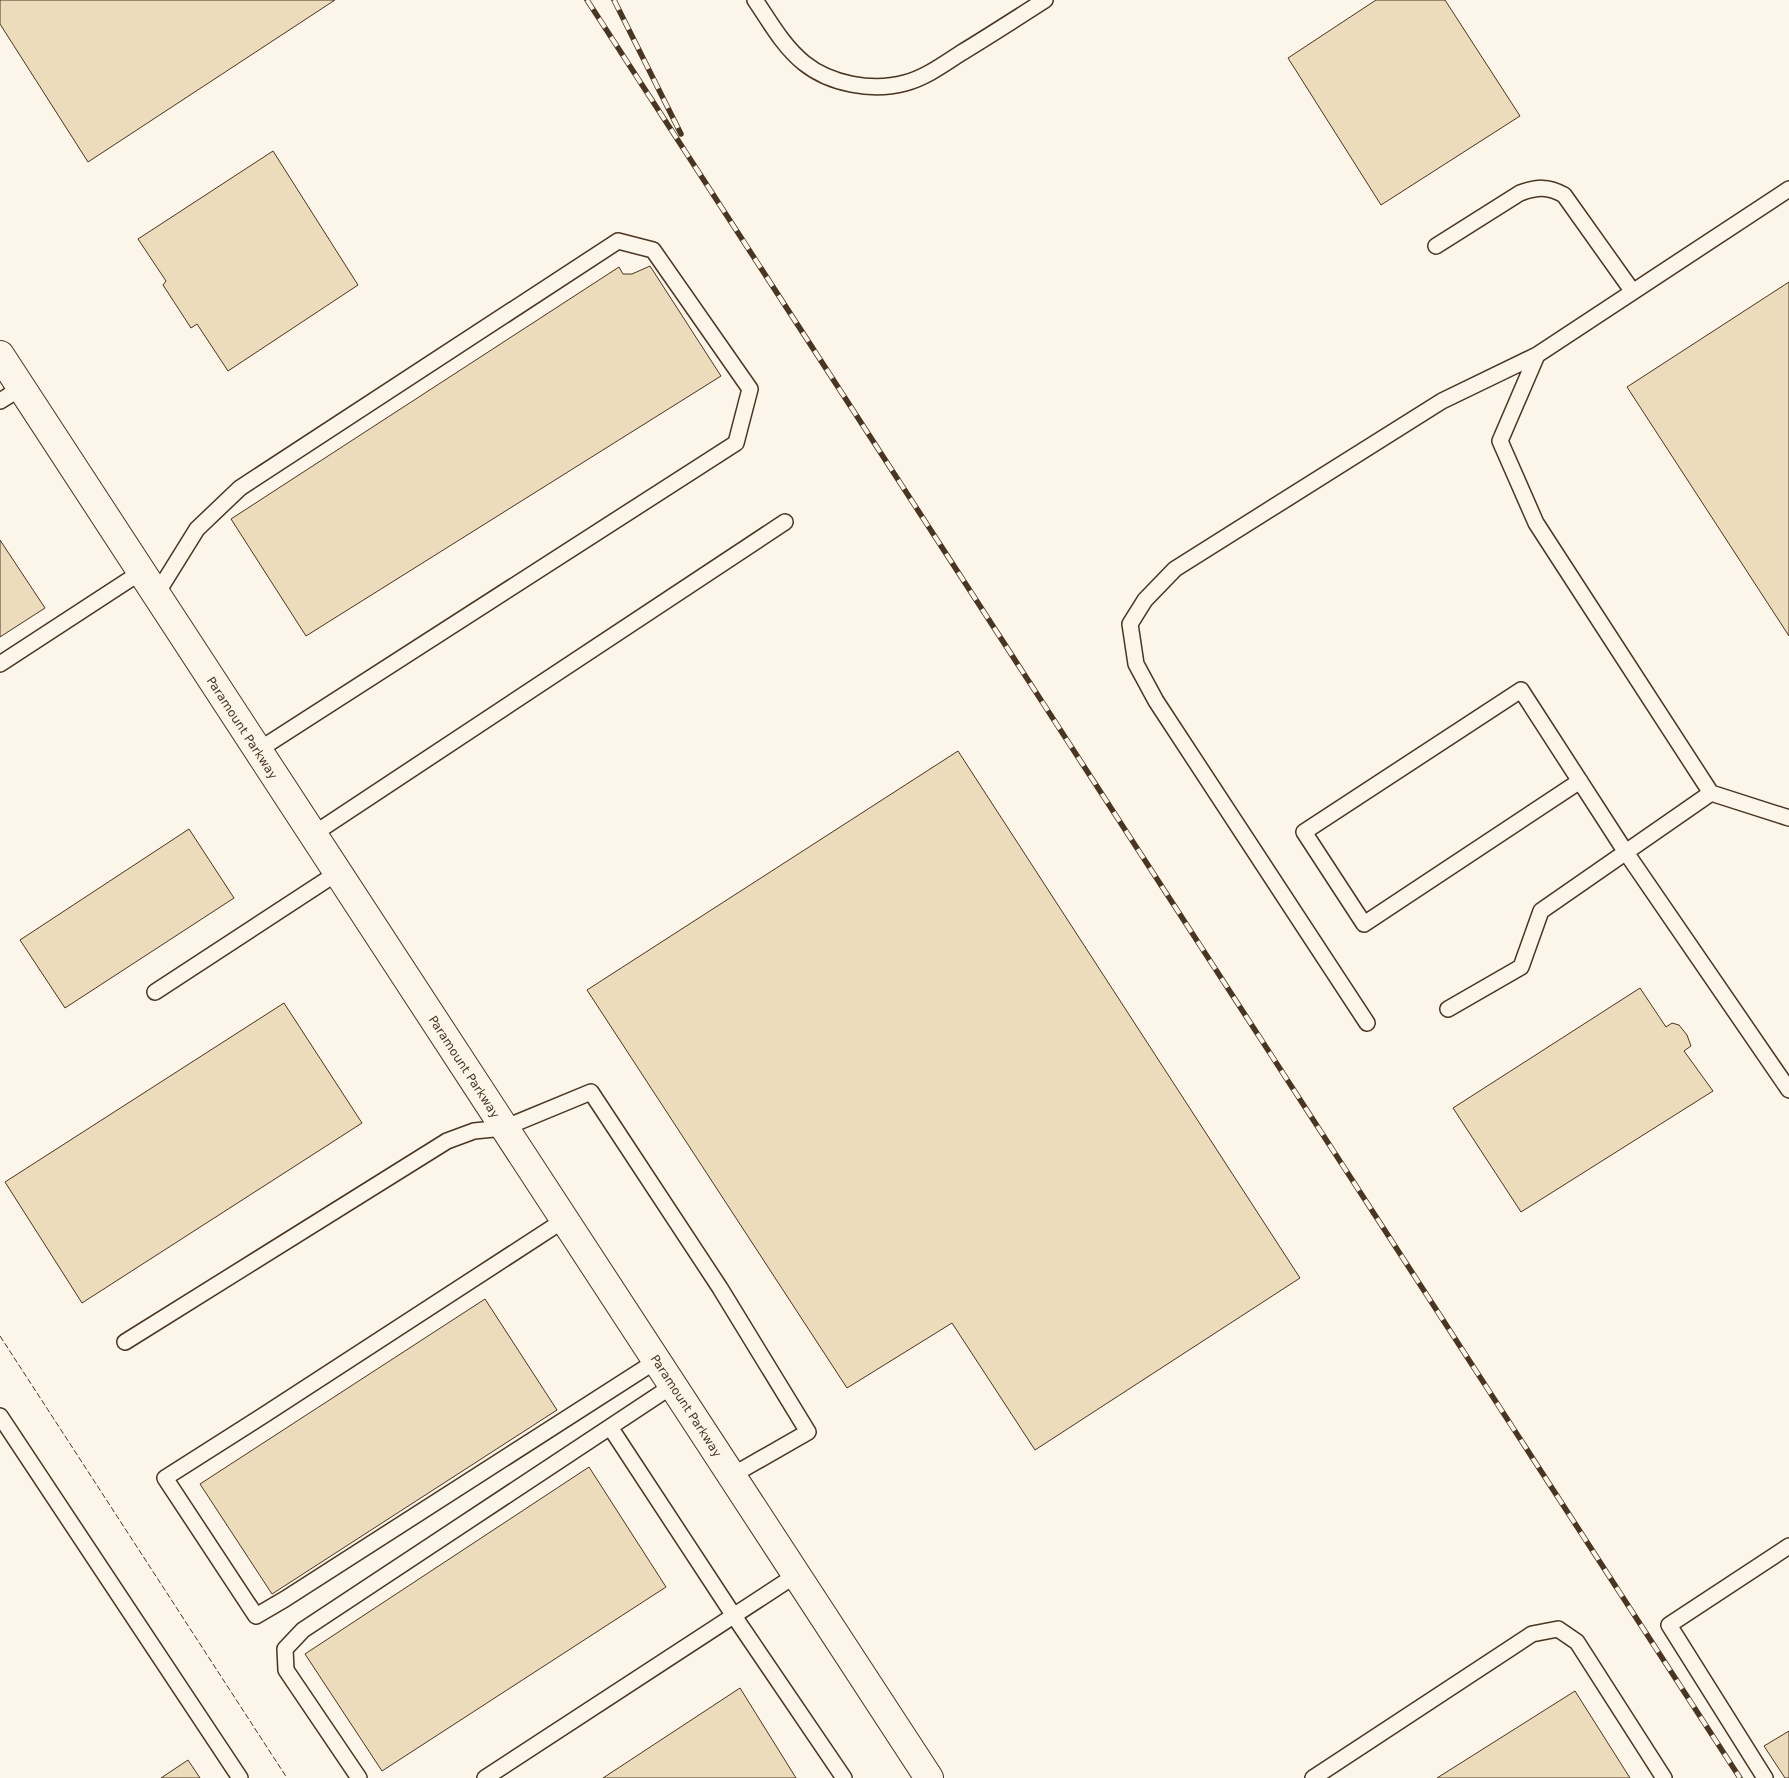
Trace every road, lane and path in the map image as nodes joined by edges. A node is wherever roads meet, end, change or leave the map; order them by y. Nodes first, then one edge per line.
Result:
1 (755, 0) edge
2 (1044, 0) edge
3 (1789, 189) edge
4 (1436, 246) dead end
5 (1633, 292) junction
6 (0, 355) edge
7 (1537, 355) junction
8 (11, 394) edge
9 (785, 522) dead end
10 (141, 572) junction
11 (156, 595) junction
12 (0, 664) edge
13 (257, 751) junction
14 (1580, 781) junction
15 (1711, 792) junction
16 (1789, 818) edge
17 (312, 834) junction
18 (1624, 851) junction
19 (336, 873) junction
20 (155, 992) dead end
21 (1448, 1009) dead end
22 (1367, 1022) dead end
23 (1789, 1090) edge
24 (504, 1128) junction
25 (564, 1220) junction
26 (125, 1342) dead end
27 (656, 1361) junction
28 (672, 1386) junction
29 (0, 1416) edge
30 (610, 1427) junction
31 (731, 1476) junction
32 (1789, 1546) edge
33 (796, 1575) junction
34 (734, 1616) junction
35 (920, 1775) edge
36 (240, 1778) edge
37 (359, 1778) edge
38 (485, 1778) edge
39 (844, 1778) edge
40 (1312, 1778) edge
41 (1664, 1778) edge
42 (1765, 1778) edge

1 - 2 lane
3 - 5 lane
4 - 5 lane
5 - 7 lane
6 - 8 street, Paramount Parkway
7 - 15 lane
7 - 22 lane
8 - 10 street, Paramount Parkway
9 - 17 lane
10 - 11 street, Paramount Parkway
10 - 12 lane
11 - 13 street, Paramount Parkway
11 - 13 lane
13 - 17 street, Paramount Parkway
14 - 14 lane
14 - 18 lane
15 - 16 lane
15 - 18 lane
17 - 19 street, Paramount Parkway
18 - 21 lane
18 - 23 lane
19 - 20 lane
19 - 24 street, Paramount Parkway
24 - 25 street, Paramount Parkway
24 - 26 lane
24 - 31 lane
25 - 27 street, Paramount Parkway
25 - 27 lane
27 - 28 street, Paramount Parkway
28 - 30 lane
28 - 31 street, Paramount Parkway
29 - 36 lane
30 - 34 lane
30 - 37 lane
31 - 33 street, Paramount Parkway
32 - 42 lane
33 - 34 lane
33 - 35 street, Paramount Parkway
34 - 38 lane
34 - 39 lane
40 - 41 lane

